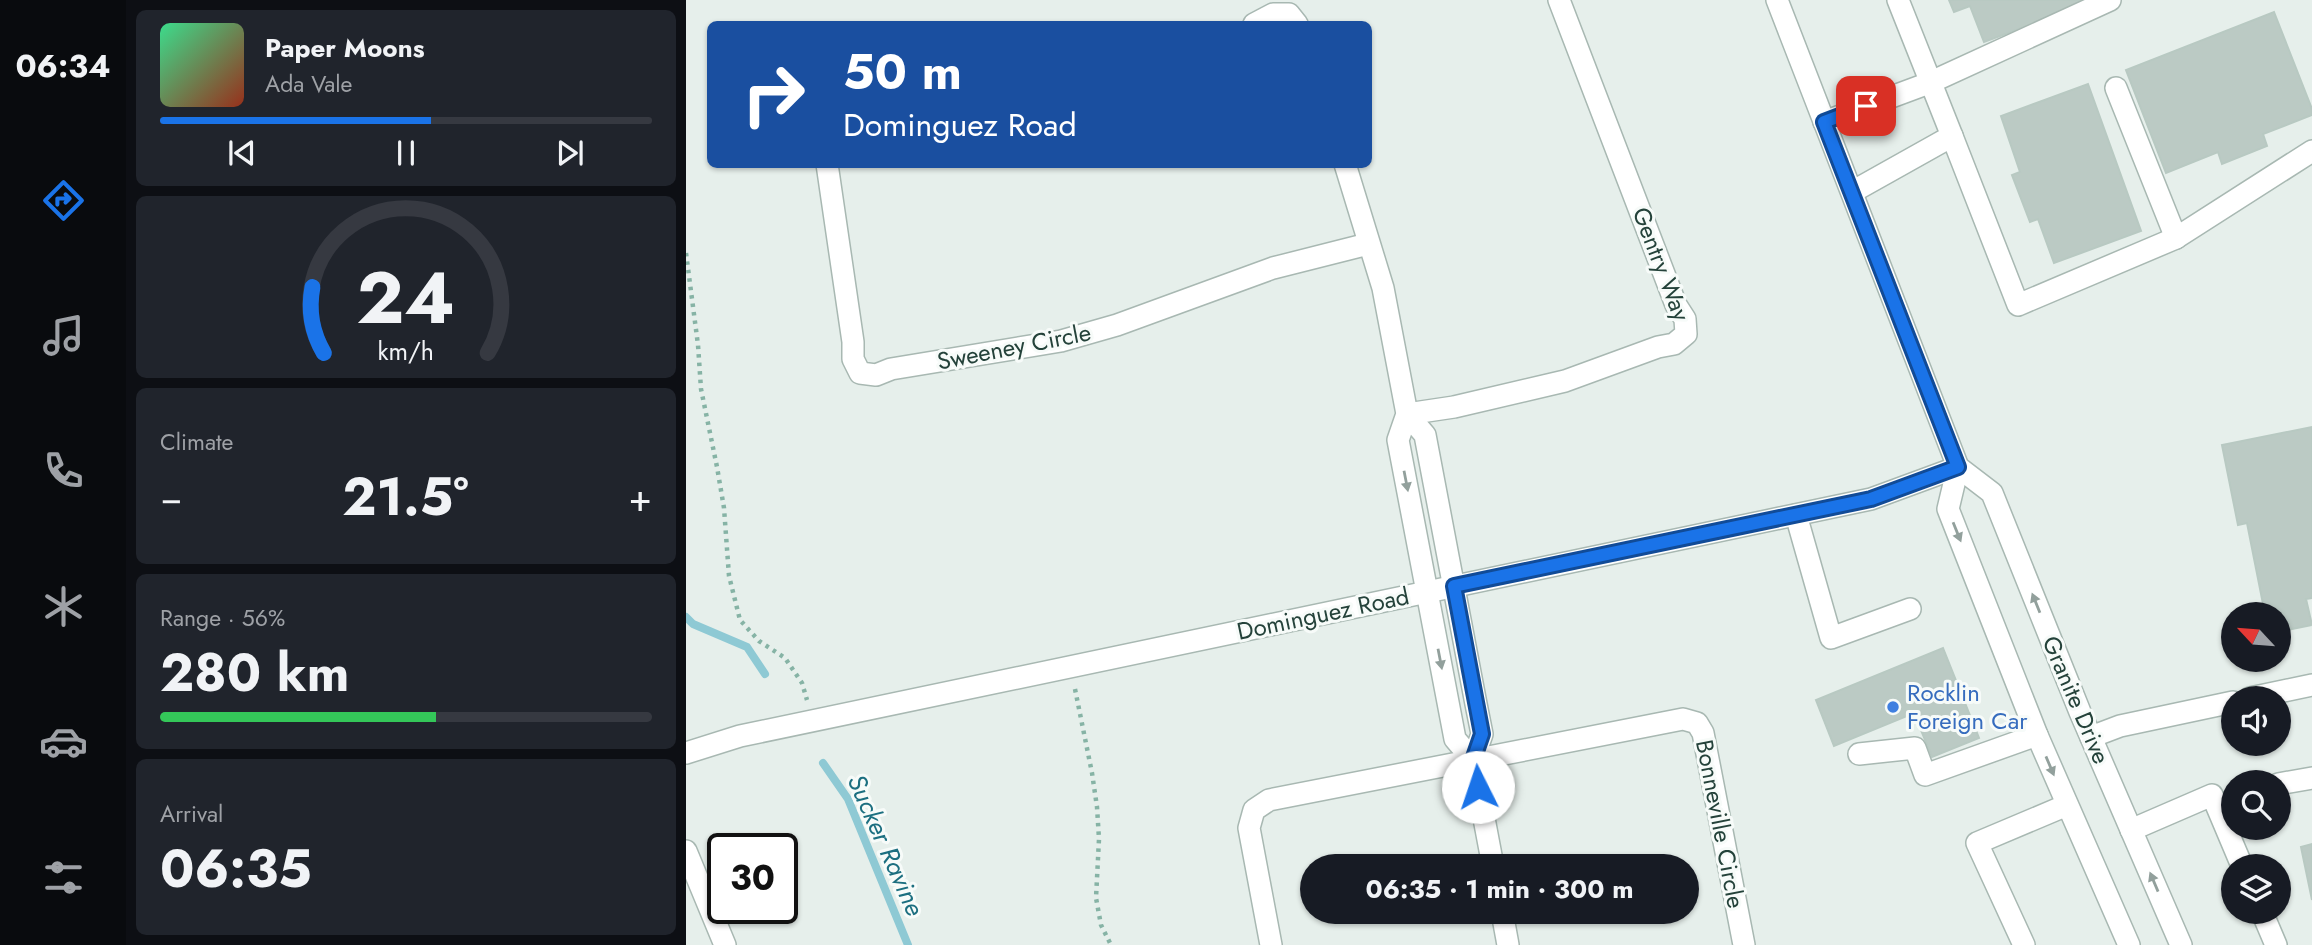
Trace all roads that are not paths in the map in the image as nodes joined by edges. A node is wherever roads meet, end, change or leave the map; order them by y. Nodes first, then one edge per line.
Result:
1 (1559, 0) edge
2 (1777, 0) edge
3 (1898, 0) edge
4 (2110, 0) edge
5 (1260, 21) edge
6 (1295, 21) edge
7 (1929, 83) junction
8 (2116, 88) dead end
9 (1824, 122) junction
10 (1952, 136) junction
11 (2312, 151) edge
12 (828, 168) edge
13 (1346, 168) edge
14 (1852, 192) junction
15 (2176, 237) junction
16 (1368, 244) junction
17 (1407, 414) junction
18 (1958, 467) junction
19 (1796, 515) junction
20 (1454, 586) junction
21 (1427, 592) junction
22 (1910, 609) dead end
23 (2312, 685) edge
24 (2291, 689) edge
25 (2221, 705) edge
26 (2037, 735) junction
27 (2091, 737) junction
28 (686, 753) edge
29 (1859, 754) dead end
30 (1473, 760) junction
31 (2312, 778) edge
32 (2291, 782) edge
33 (2221, 794) edge
34 (2212, 795) junction
35 (2067, 805) junction
36 (2131, 830) junction
37 (686, 851) edge
38 (1491, 854) edge
39 (2237, 854) edge
40 (1504, 924) edge
41 (2267, 924) edge
42 (725, 945) edge
43 (1271, 945) edge
44 (1508, 945) edge
45 (1744, 945) edge
46 (2024, 945) edge
47 (2129, 945) edge
48 (2181, 945) edge
49 (2276, 945) edge

1 - 17 street, Gentry Way
2 - 9 street
3 - 7 street
4 - 7 street
5 - 6 street
7 - 9 street
7 - 10 street
8 - 15 street
9 - 14 street
10 - 14 street
10 - 15 street
11 - 15 street
12 - 16 street, Sweeney Circle
13 - 16 street
14 - 18 street
16 - 17 street
17 - 20 street
17 -> 21 street
18 - 19 street, Dominguez Road
18 -> 26 street, Granite Drive
27 -> 18 street, Granite Drive
19 - 20 street, Dominguez Road
19 - 22 street
20 - 21 street, Dominguez Road
20 - 30 street
21 - 28 street, Dominguez Road
21 -> 30 street
23 - 24 street
25 - 27 street
26 - 29 street
26 -> 35 street, Granite Drive
27 - 36 street, Granite Drive
30 - 38 street
30 - 43 street
30 - 45 street, Bonneville Circle
31 - 32 street
33 - 34 street
34 - 36 street
34 - 39 street
35 - 46 street
35 - 47 street, Granite Drive
48 -> 36 street, Granite Drive
37 - 42 street
40 - 44 street
41 - 49 street

